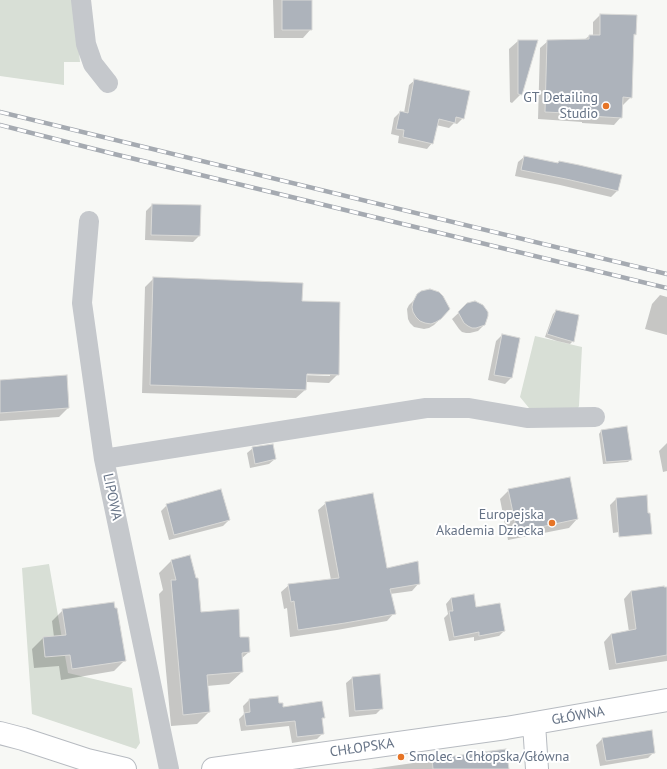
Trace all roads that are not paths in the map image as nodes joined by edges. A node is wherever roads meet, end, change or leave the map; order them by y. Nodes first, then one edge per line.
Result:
1 (81, 0) edge
2 (108, 83) dead end
3 (89, 221) dead end
4 (595, 417) dead end
5 (104, 458) junction
6 (667, 700) edge
7 (534, 724) junction
8 (0, 733) edge
9 (125, 769) edge
10 (169, 769) edge
11 (213, 769) edge
12 (537, 769) edge

1 - 2 street
3 - 5 street, LIPOWA
4 - 5 street
5 - 10 street, LIPOWA
6 - 7 street, GŁÓWNA
7 - 11 street, CHŁOPSKA
7 - 12 street, GŁÓWNA
8 - 9 street

